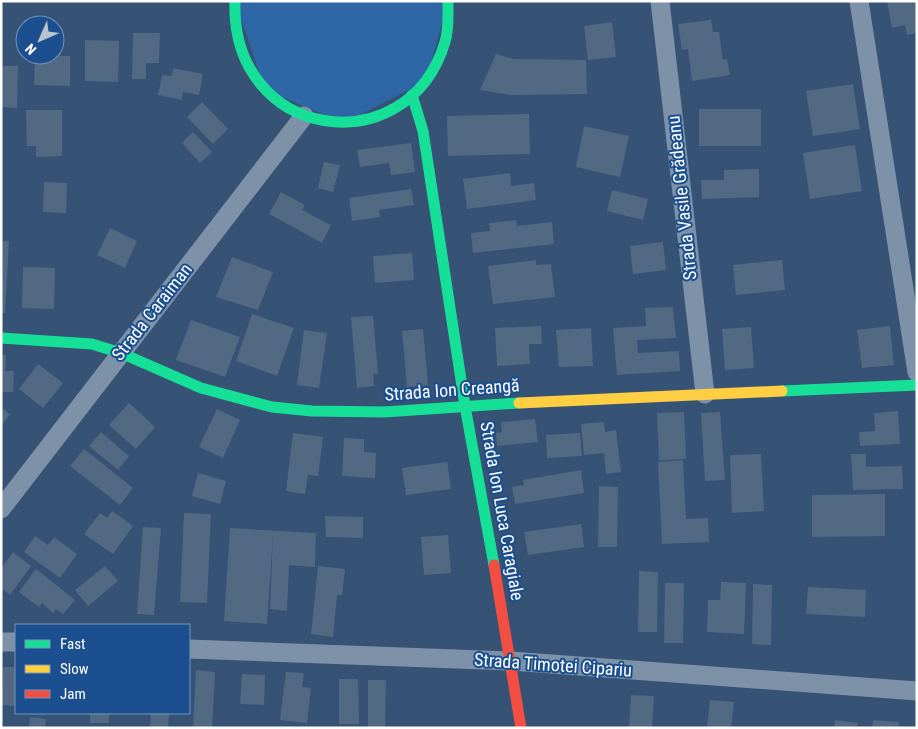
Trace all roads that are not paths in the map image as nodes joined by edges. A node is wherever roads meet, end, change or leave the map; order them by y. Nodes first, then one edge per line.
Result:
1 (235, 1) edge
2 (448, 1) edge
3 (660, 1) edge
4 (859, 1) edge
5 (412, 95) junction
6 (304, 116) junction
7 (1, 338) edge
8 (121, 353) junction
9 (917, 372) edge
10 (917, 385) edge
11 (704, 394) junction
12 (465, 406) junction
13 (1, 509) edge
14 (1, 642) edge
15 (15, 642) edge
16 (190, 649) edge
17 (511, 661) junction
18 (917, 691) edge
19 (521, 728) edge

1 - 6 street
2 - 5 street
3 - 11 street, Strada Vasile Grădeanu
4 - 9 street
5 - 6 street
5 - 12 street, Strada Ion Luca Caragiale
6 - 8 street, Strada Caraiman
7 - 8 street, Strada Ion Creangă
8 - 12 street, Strada Ion Creangă
8 - 13 street, Strada Caraiman
10 - 11 street, Strada Ion Creangă
11 - 12 street, Strada Ion Creangă
12 - 17 street, Strada Ion Luca Caragiale
14 - 15 street
16 - 17 street, Strada Timotei Cipariu
17 - 18 street, Strada Timotei Cipariu
17 - 19 street, Strada Ion Luca Caragiale

